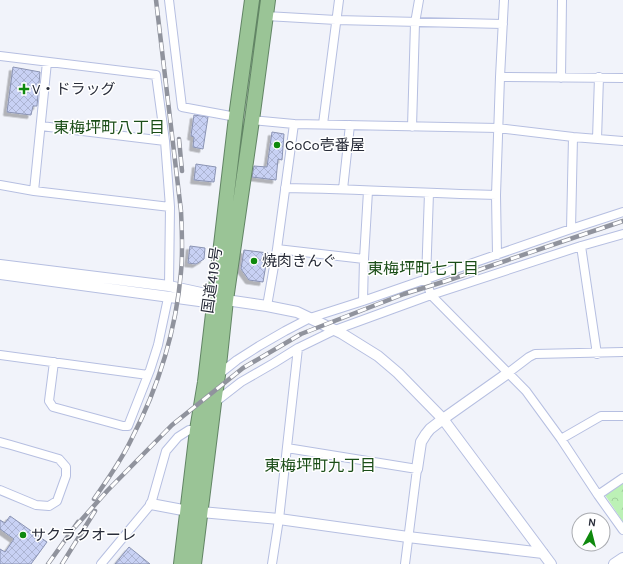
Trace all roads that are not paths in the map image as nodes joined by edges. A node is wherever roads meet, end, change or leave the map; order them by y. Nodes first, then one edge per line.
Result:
1 (169, 0) edge
2 (252, 0) edge
3 (268, 0) edge
4 (339, 0) edge
5 (419, 0) edge
6 (504, 0) edge
7 (562, 0) edge
8 (266, 16) junction
9 (336, 20) junction
10 (415, 23) junction
11 (503, 24) junction
12 (0, 56) edge
13 (47, 62) junction
14 (500, 77) junction
15 (600, 77) junction
16 (561, 78) junction
17 (623, 78) edge
18 (236, 117) junction
19 (252, 120) junction
20 (294, 124) junction
21 (323, 124) junction
22 (350, 125) junction
23 (41, 126) junction
24 (412, 127) junction
25 (498, 128) junction
26 (573, 137) junction
27 (597, 139) junction
28 (165, 141) junction
29 (623, 141) edge
30 (0, 186) edge
31 (285, 188) junction
32 (344, 189) junction
33 (34, 191) junction
34 (368, 191) junction
35 (429, 193) junction
36 (496, 195) junction
37 (170, 207) junction
38 (623, 212) edge
39 (571, 229) junction
40 (623, 234) edge
41 (581, 246) junction
42 (277, 249) junction
43 (497, 255) junction
44 (364, 259) junction
45 (0, 265) edge
46 (0, 274) edge
47 (426, 280) junction
48 (169, 286) junction
49 (431, 295) junction
50 (168, 298) junction
51 (219, 300) junction
52 (363, 301) junction
53 (267, 306) junction
54 (310, 318) junction
55 (335, 330) junction
56 (298, 348) junction
57 (623, 352) edge
58 (597, 354) junction
59 (0, 355) edge
60 (54, 362) junction
61 (508, 373) junction
62 (148, 375) junction
63 (218, 375) junction
64 (214, 403) junction
65 (623, 416) edge
66 (443, 419) junction
67 (197, 430) junction
68 (561, 439) junction
69 (0, 442) edge
70 (287, 448) junction
71 (417, 469) junction
72 (623, 478) edge
73 (0, 490) edge
74 (598, 495) junction
75 (151, 504) junction
76 (195, 512) junction
77 (279, 519) junction
78 (623, 530) edge
79 (408, 537) junction
80 (543, 553) junction
81 (623, 558) edge
82 (101, 564) edge
83 (181, 564) edge
84 (194, 564) edge
85 (272, 564) edge
86 (405, 564) edge
87 (551, 564) edge
88 (614, 564) edge

1 - 18 street
2 - 18 highway, 国道419号
3 - 8 highway, 国道419号
4 - 9 street
5 - 10 street
6 - 11 street
7 - 16 street
8 - 9 street
8 - 19 highway, 国道419号
9 - 10 street
9 - 21 street
10 - 11 street
10 - 24 street
11 - 14 street
12 - 13 street
13 - 23 street
13 - 28 street
14 - 16 street
14 - 25 street
15 - 16 street
15 - 17 street
15 - 27 street
18 - 51 highway, 国道419号
19 - 20 street
19 - 51 highway, 国道419号
20 - 21 street
20 - 31 street
21 - 22 street
22 - 24 street
22 - 32 street
23 - 28 street
23 - 33 street
24 - 25 street
25 - 26 street
25 - 36 street
26 - 27 street
26 - 39 street
27 - 29 street
28 - 37 street
30 - 33 street
31 - 32 street
31 - 42 street
32 - 34 street
33 - 37 street
34 - 35 street
34 - 44 street
35 - 36 street
35 - 47 street
36 - 43 street
37 - 48 street
38 - 39 street
39 - 43 street
40 - 41 street
41 - 49 street
41 - 58 street
42 - 44 street
42 - 53 street
43 - 47 street
44 - 52 street
45 - 48 street
46 - 50 street
47 - 49 street
47 - 52 street
48 - 51 street
49 - 55 street
49 - 61 street
50 - 51 street
50 - 62 street
51 - 53 street
51 - 63 highway, 国道419号
51 - 67 highway, 国道419号
52 - 54 street
53 - 54 street
54 - 55 street
54 - 63 street
55 - 56 street
55 - 66 street
56 - 64 street
56 - 70 street
57 - 58 street
58 - 61 street
59 - 60 street
60 - 62 street
60 - 62 street
61 - 66 street
61 - 68 street
63 - 64 highway, 国道419号
64 - 76 highway, 国道419号
65 - 68 street
66 - 71 street
66 - 80 street
67 - 75 street
67 - 76 highway, 国道419号
68 - 74 street
69 - 73 street
70 - 71 street
70 - 77 street
71 - 79 street
72 - 74 street
74 - 78 street
75 - 76 street
75 - 82 street
76 - 77 street
76 - 83 highway, 国道419号
76 - 84 highway, 国道419号
77 - 79 street
77 - 85 street
79 - 80 street
79 - 86 street
80 - 87 street
81 - 88 street

